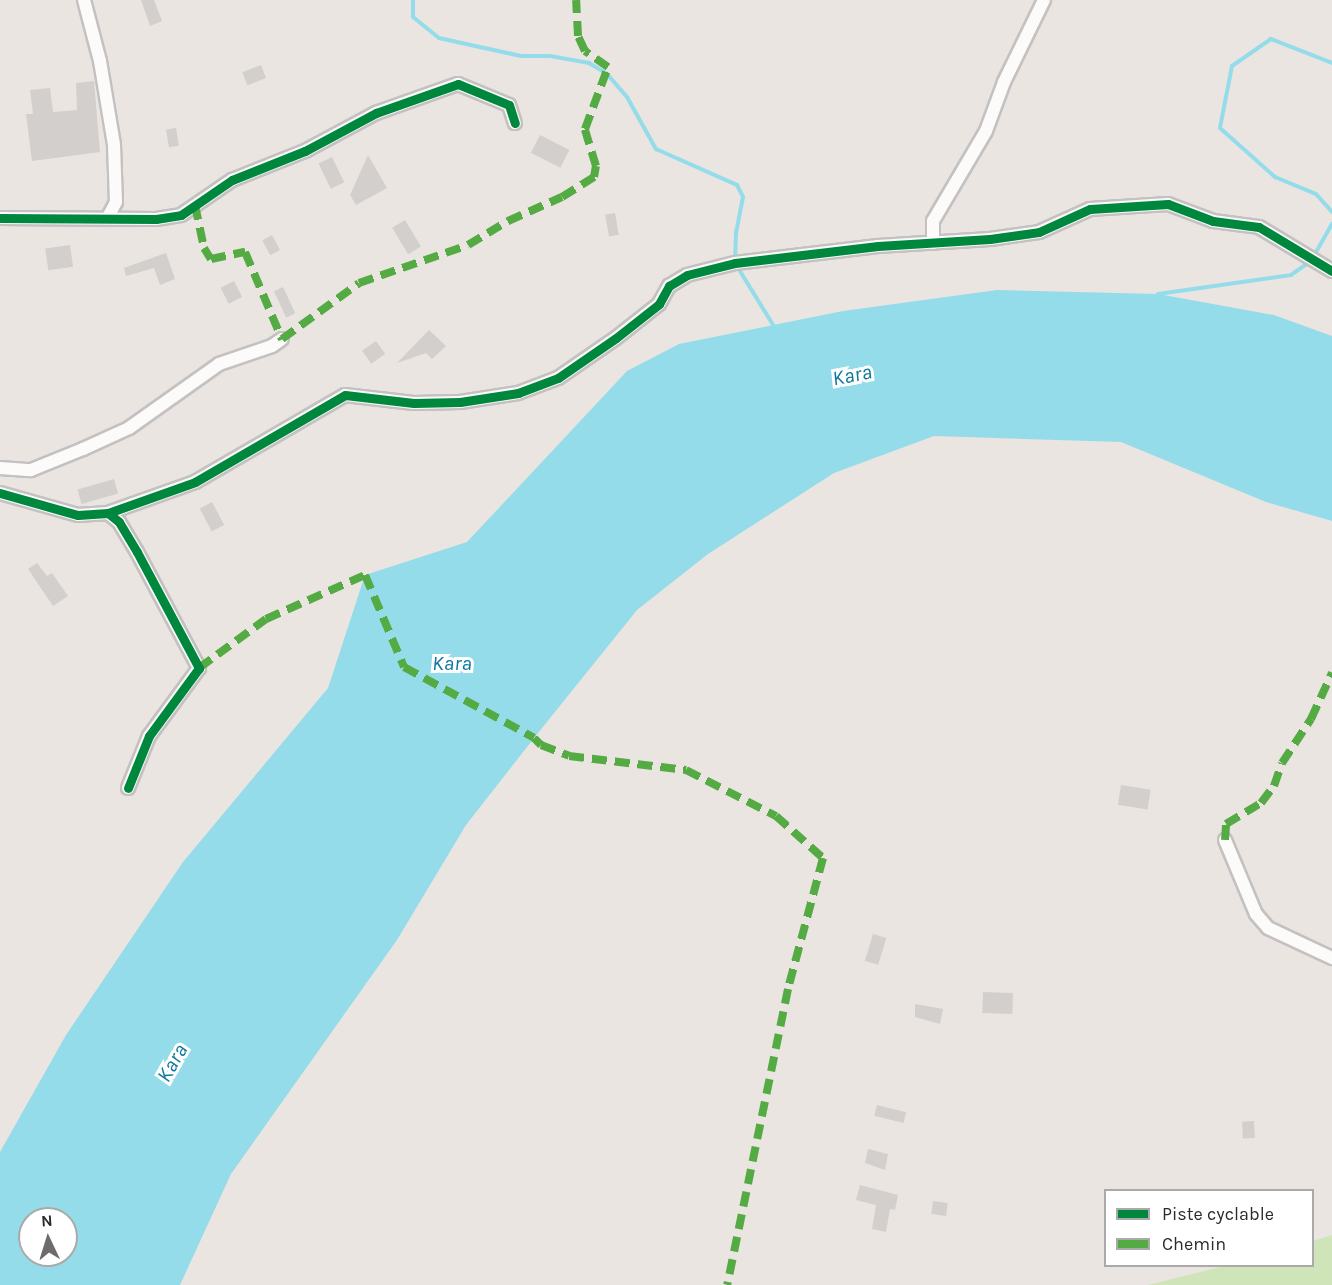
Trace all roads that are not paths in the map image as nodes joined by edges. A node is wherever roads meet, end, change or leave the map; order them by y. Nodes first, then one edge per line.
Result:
1 (84, 0) edge
2 (1044, 0) edge
3 (515, 123) dead end
4 (108, 217) junction
5 (0, 218) edge
6 (933, 243) junction
7 (1332, 271) edge
8 (282, 339) dead end
9 (0, 468) edge
10 (0, 493) edge
11 (108, 513) junction
12 (128, 788) dead end
13 (1225, 840) dead end
14 (1332, 958) edge

1 - 4 street
2 - 6 street
3 - 4 street
4 - 5 street
6 - 7 street
6 - 11 street
8 - 9 street
10 - 11 street
11 - 12 street
13 - 14 street

